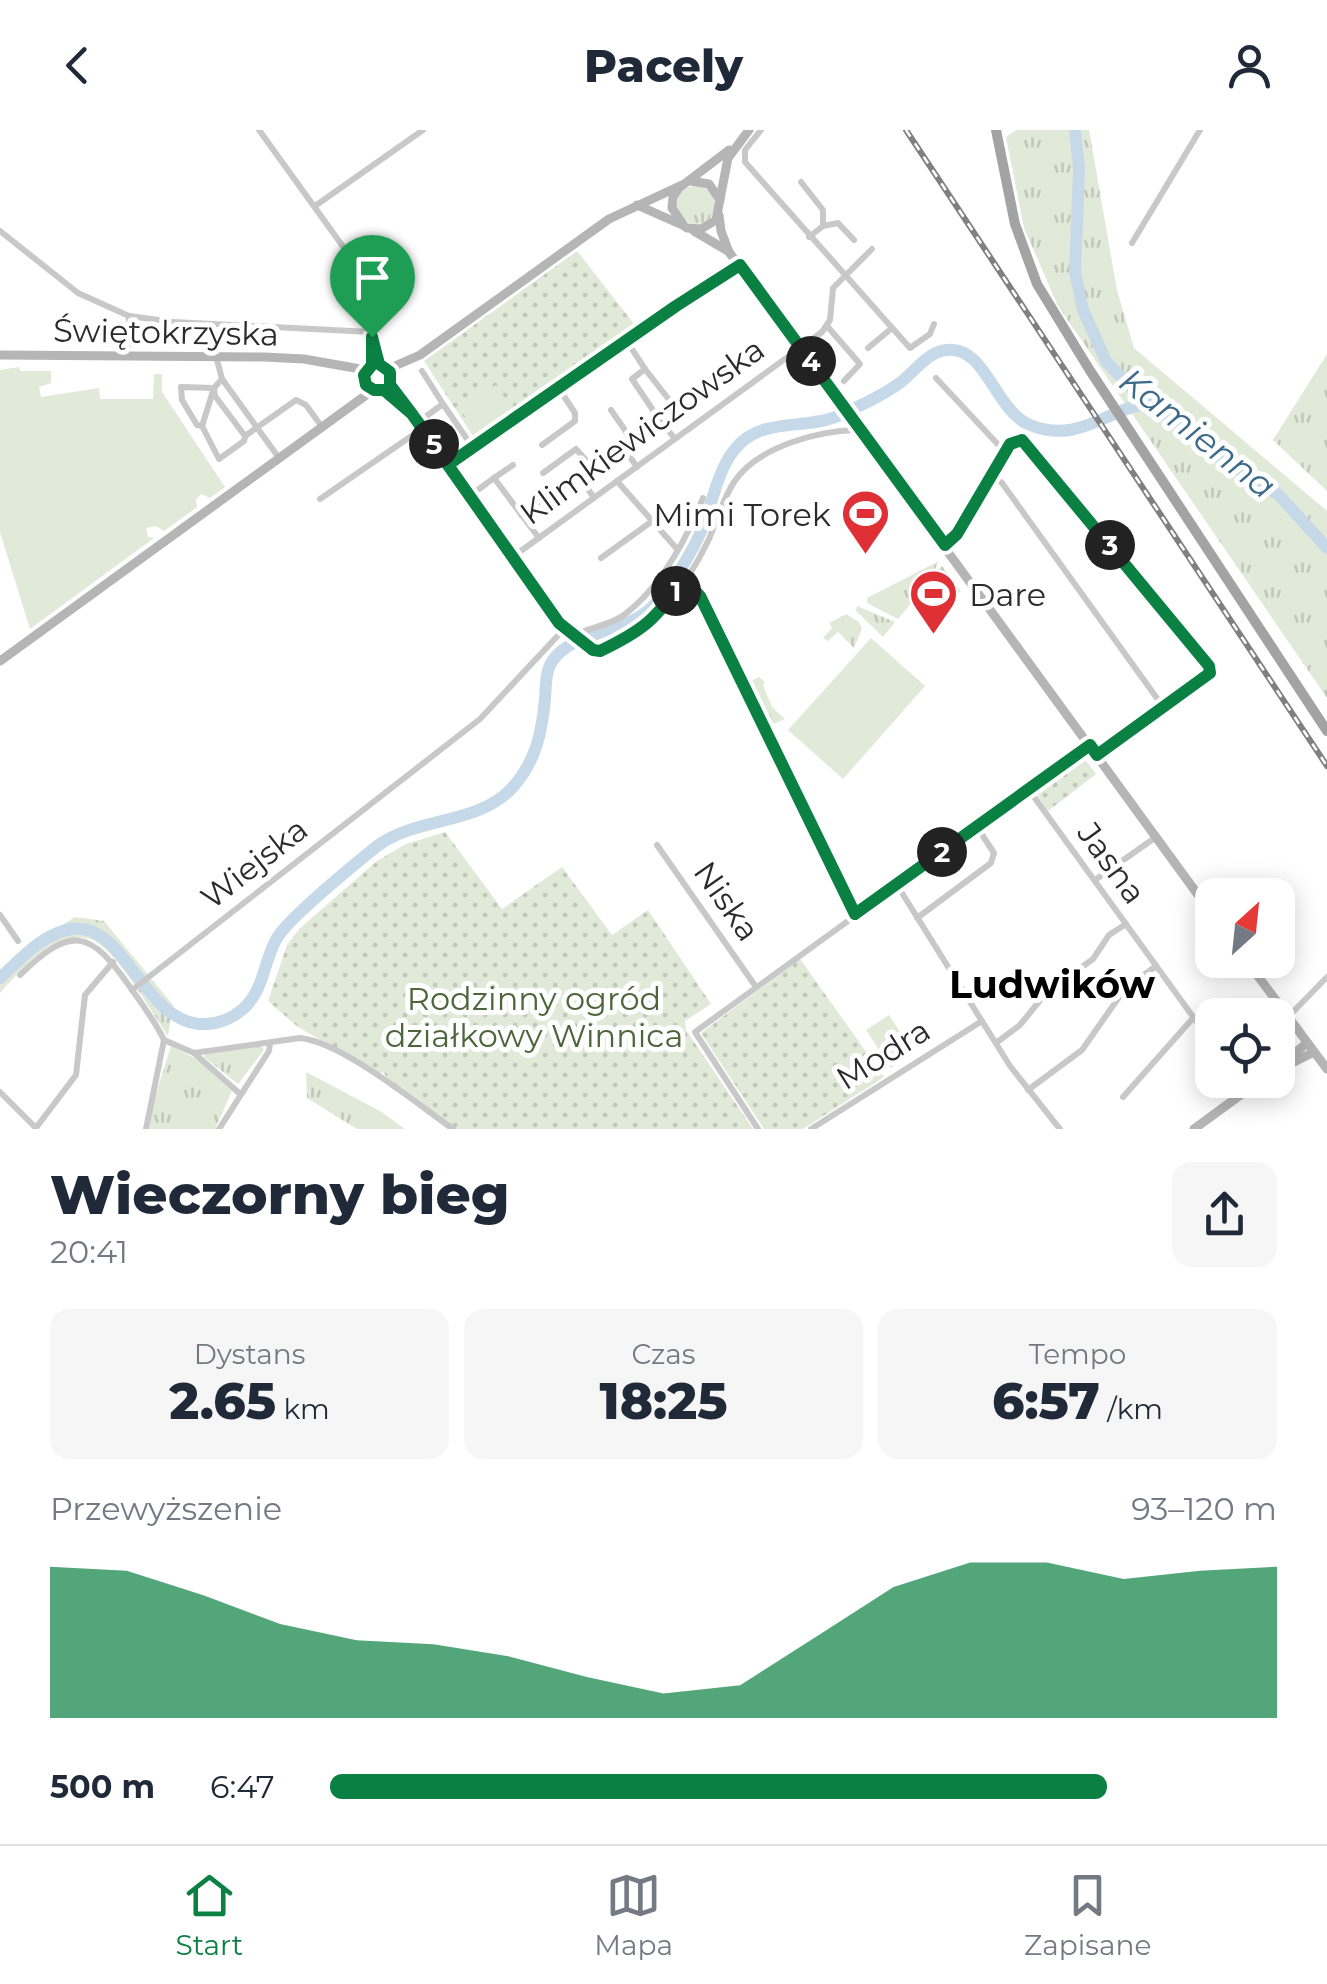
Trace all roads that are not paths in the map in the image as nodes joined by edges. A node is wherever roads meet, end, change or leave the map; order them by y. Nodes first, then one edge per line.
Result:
1 (259, 130) edge
2 (423, 130) edge
3 (748, 130) edge
4 (761, 130) edge
5 (996, 130) edge
6 (1200, 130) edge
7 (735, 146) junction
8 (801, 182) dead end
9 (685, 184) junction
10 (721, 202) junction
11 (637, 204) junction
12 (315, 206) junction
13 (719, 215) junction
14 (823, 226) junction
15 (685, 227) junction
16 (0, 232) edge
17 (810, 236) junction
18 (854, 240) dead end
19 (1132, 243) dead end
20 (872, 249) dead end
21 (729, 252) junction
22 (740, 265) junction
23 (844, 275) junction
24 (129, 316) junction
25 (934, 324) dead end
26 (827, 326) junction
27 (892, 328) junction
28 (372, 334) junction
29 (626, 340) junction
30 (801, 347) junction
31 (868, 348) dead end
32 (0, 356) edge
33 (127, 356) junction
34 (216, 356) junction
35 (645, 369) junction
36 (422, 372) dead end
37 (378, 377) junction
38 (936, 378) dead end
39 (222, 380) junction
40 (844, 381) dead end
41 (558, 387) junction
42 (214, 388) junction
43 (443, 404) junction
44 (611, 410) dead end
45 (657, 416) junction
46 (420, 425) junction
47 (202, 426) junction
48 (322, 426) junction
49 (858, 426) junction
50 (257, 428) junction
51 (666, 428) junction
52 (245, 436) junction
53 (629, 436) junction
54 (466, 439) dead end
55 (675, 439) junction
56 (620, 444) junction
57 (542, 445) dead end
58 (1005, 452) junction
59 (280, 458) junction
60 (449, 464) junction
61 (513, 464) dead end
62 (637, 467) junction
63 (543, 473) dead end
64 (578, 474) junction
65 (992, 476) junction
66 (494, 478) junction
67 (617, 481) junction
68 (478, 489) dead end
69 (320, 498) dead end
70 (594, 498) junction
71 (703, 498) dead end
72 (521, 514) junction
73 (651, 522) junction
74 (538, 538) junction
75 (945, 545) junction
76 (677, 549) junction
77 (514, 557) junction
78 (601, 558) dead end
79 (684, 579) junction
80 (564, 629) junction
81 (573, 636) junction
82 (0, 661) edge
83 (1164, 708) junction
84 (1327, 732) edge
85 (1090, 745) junction
86 (1097, 755) junction
87 (1028, 790) junction
88 (977, 827) junction
89 (1156, 837) junction
90 (658, 845) dead end
91 (1095, 880) junction
92 (897, 885) junction
93 (1195, 891) edge
94 (855, 914) junction
95 (0, 915) edge
96 (917, 918) junction
97 (1126, 924) junction
98 (18, 941) dead end
99 (113, 962) junction
100 (1156, 966) junction
101 (20, 975) dead end
102 (1327, 977) edge
103 (756, 987) junction
104 (132, 990) junction
105 (1295, 1009) edge
106 (1194, 1017) joint
107 (982, 1021) junction
108 (1295, 1026) edge
109 (164, 1040) junction
110 (270, 1042) junction
111 (996, 1042) junction
112 (1311, 1048) junction
113 (194, 1053) junction
114 (1295, 1058) edge
115 (1327, 1069) edge
116 (1028, 1090) junction
117 (0, 1092) edge
118 (239, 1093) junction
119 (1123, 1097) dead end
120 (1235, 1098) edge
121 (36, 1128) edge
122 (146, 1129) edge
123 (218, 1129) edge
124 (454, 1129) edge
125 (758, 1129) edge
126 (811, 1129) edge
127 (1060, 1129) edge
128 (1194, 1129) edge

1 - 12 street
2 - 12 street
3 - 7 street
4 - 17 street
5 - 84 main road
6 - 19 street
7 - 9 street
7 - 10 street
8 - 14 street
9 - 10 street
9 - 11 street
9 - 15 street
10 - 13 street
11 - 15 street
11 - 37 street
12 - 28 street
13 - 15 street
13 - 21 street
14 - 17 street
14 - 18 street
15 - 21 street
16 - 24 street
17 - 23 street
20 - 23 street
21 - 22 street
22 - 29 street
22 - 30 street
23 - 26 street
23 - 27 street
24 - 28 street
24 - 33 street
25 - 27 street
26 - 30 street, Klimkiewiczowska
26 - 40 street
27 - 31 street
28 - 37 street
29 - 35 street
29 - 41 street
30 - 49 street
30 - 55 street, Klimkiewiczowska
32 - 33 street, Świętokrzyska
33 - 34 street, Świętokrzyska
34 - 37 street, Świętokrzyska
34 - 39 street
35 - 45 street
35 - 51 street
36 - 43 street
37 - 46 street
37 - 48 street
38 - 58 street
39 - 42 street
39 - 50 street
41 - 57 street
41 - 60 street
42 - 47 street
42 - 47 street
42 - 52 street
43 - 46 street
43 - 54 street
44 - 53 street
45 - 51 street
45 - 53 street
46 - 60 street
46 - 69 street
47 - 52 street
48 - 50 street
48 - 59 street
49 - 75 street
49 - 79 street
50 - 52 street
50 - 59 street
51 - 55 street
53 - 56 street
55 - 62 street, Klimkiewiczowska
56 - 62 street
56 - 64 street
58 - 65 street
58 - 83 street
59 - 82 street
60 - 77 street
61 - 66 street
62 - 67 street, Klimkiewiczowska
63 - 64 street
64 - 70 street
64 - 72 street
65 - 75 street
65 - 83 street
66 - 68 street
66 - 72 street
67 - 70 street, Klimkiewiczowska
67 - 73 street
70 - 74 street, Klimkiewiczowska
71 - 76 street
72 - 74 street
73 - 76 street
73 - 78 street
74 - 77 street, Klimkiewiczowska
75 - 85 street
76 - 81 street
77 - 80 street
79 - 81 street
79 - 94 street
80 - 81 street
80 - 104 street, Wiejska
83 - 86 street
85 - 86 street
85 - 87 street, Niska
86 - 89 street
87 - 88 street, Niska
87 - 91 street, Jasna
88 - 92 street, Niska
88 - 96 street
89 - 91 street
89 - 93 street
90 - 103 street, Niska
91 - 97 street, Jasna
92 - 94 street, Niska
92 - 96 street
94 - 103 street, Niska
95 - 98 street
96 - 107 street
97 - 100 street, Jasna
97 - 111 street
99 - 101 street
99 - 104 street
99 - 121 street
100 - 106 street, Jasna
100 - 116 street
102 - 105 street
103 - 125 street, Niska
104 - 109 street
106 - 119 street
107 - 111 street
107 - 126 street, Modra
108 - 112 street
109 - 113 street
109 - 122 street
110 - 113 street
110 - 118 street
110 - 124 street
111 - 116 street
112 - 114 street
112 - 115 street
113 - 118 street
116 - 127 street
117 - 121 street
118 - 123 street
120 - 128 street

